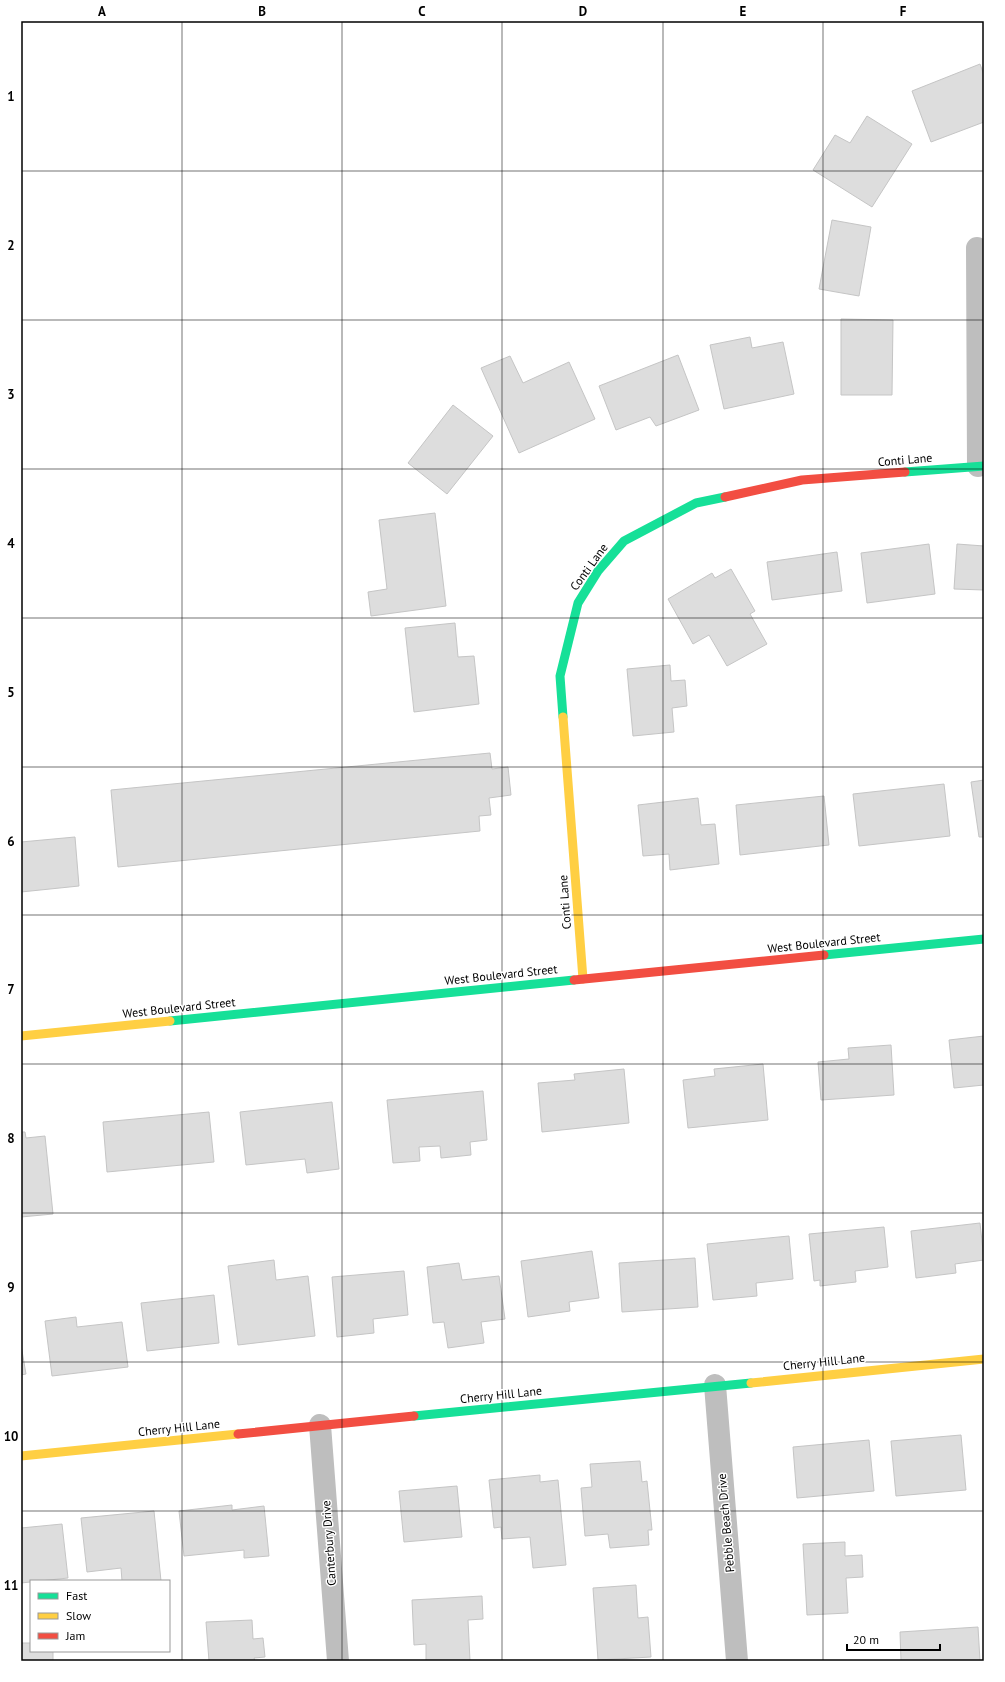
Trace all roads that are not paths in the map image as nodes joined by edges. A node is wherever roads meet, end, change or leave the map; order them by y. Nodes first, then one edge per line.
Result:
1 (977, 248) dead end
2 (981, 466) edge
3 (984, 938) edge
4 (583, 979) junction
5 (21, 1036) edge
6 (984, 1359) edge
7 (715, 1385) junction
8 (320, 1425) junction
9 (21, 1456) edge
10 (338, 1661) edge
11 (737, 1661) edge

1 - 2 street
2 - 4 street, Conti Lane
3 - 4 street, West Boulevard Street
4 - 5 street, West Boulevard Street
6 - 7 street, Cherry Hill Lane
7 - 8 street, Cherry Hill Lane
7 - 11 street, Pebble Beach Drive
8 - 9 street, Cherry Hill Lane
8 - 10 street, Canterbury Drive

